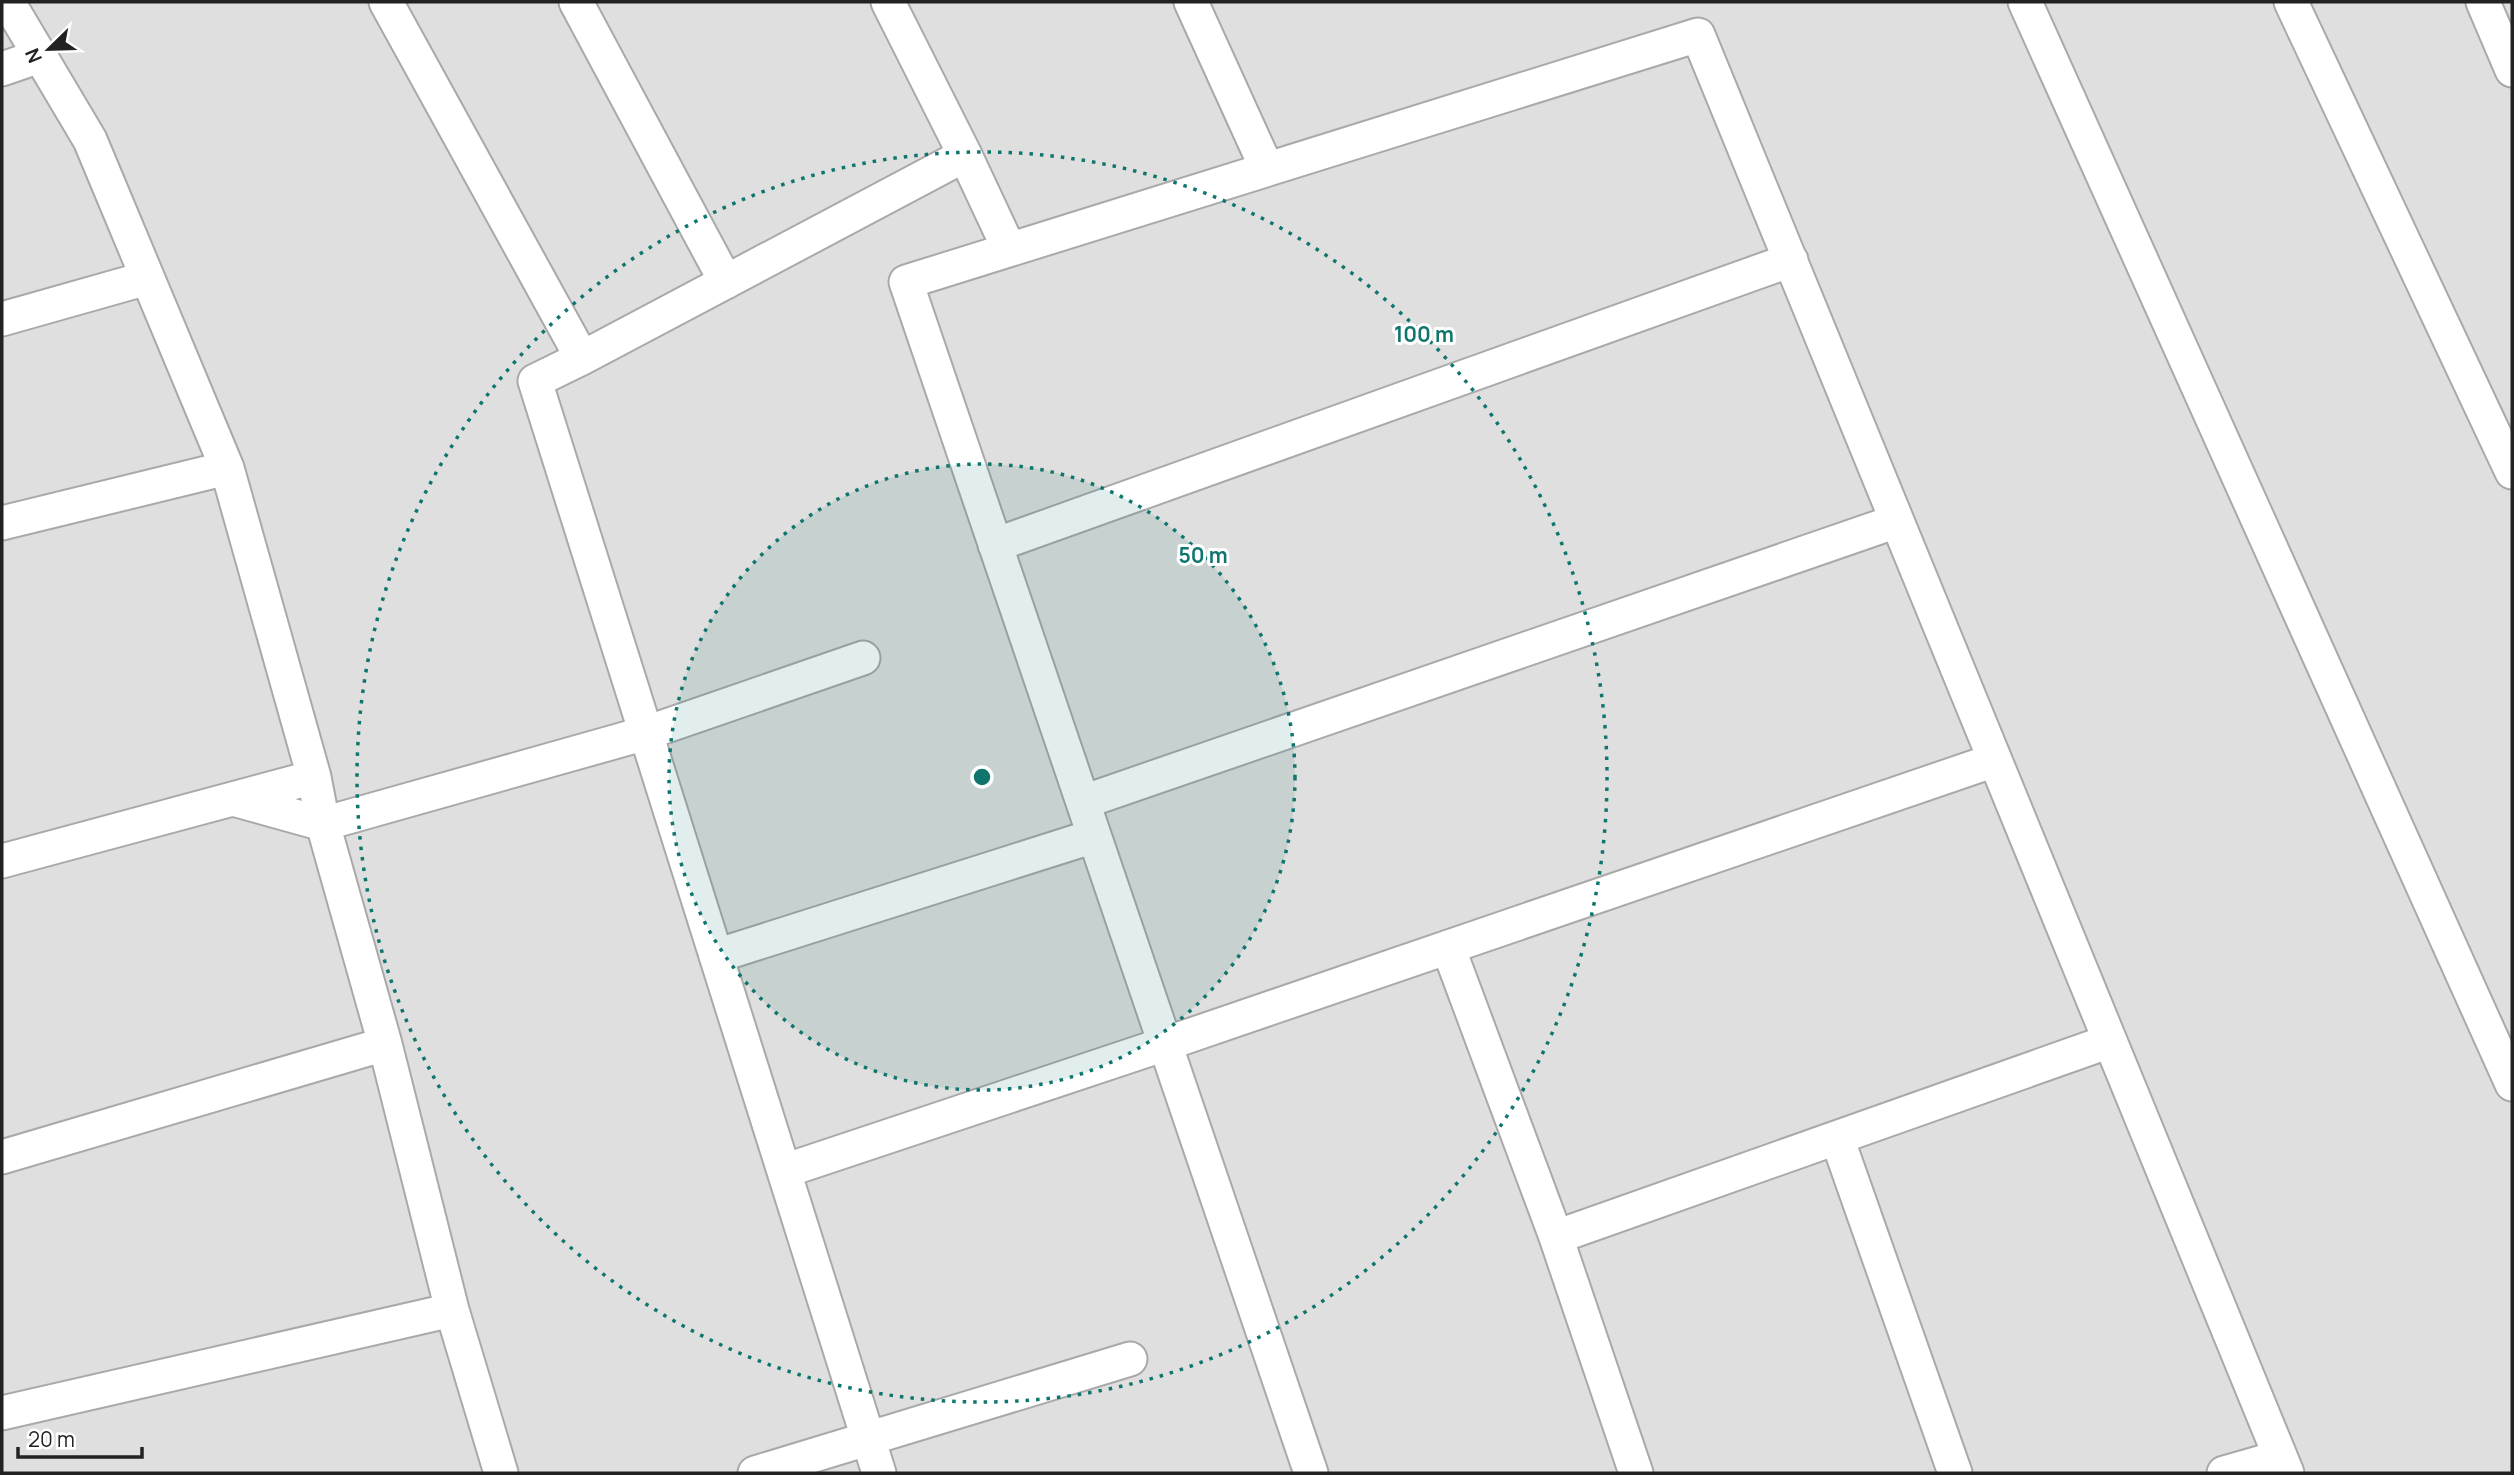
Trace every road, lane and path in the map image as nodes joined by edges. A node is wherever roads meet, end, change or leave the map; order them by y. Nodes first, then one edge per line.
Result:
1 (8, 2) edge
2 (386, 2) edge
3 (576, 2) edge
4 (888, 2) edge
5 (1191, 2) edge
6 (2025, 2) edge
7 (2291, 2) edge
8 (2483, 2) edge
9 (40, 56) junction
10 (2, 69) edge
11 (2512, 70) edge
12 (965, 155) junction
13 (1267, 169) junction
14 (1009, 250) junction
15 (1791, 260) junction
16 (148, 278) junction
17 (726, 282) junction
18 (2, 319) edge
19 (582, 358) junction
20 (227, 468) junction
21 (2512, 472) edge
22 (1897, 521) junction
23 (2, 523) edge
24 (995, 545) junction
25 (863, 659) dead end
26 (646, 733) junction
27 (1995, 760) junction
28 (314, 777) junction
29 (233, 799) junction
30 (1083, 802) junction
31 (323, 824) junction
32 (1094, 836) junction
33 (2, 861) edge
34 (1448, 947) junction
35 (716, 956) junction
36 (2110, 1041) junction
37 (385, 1044) junction
38 (1166, 1044) junction
39 (2512, 1084) edge
40 (1837, 1138) junction
41 (2, 1157) edge
42 (784, 1171) junction
43 (1556, 1237) junction
44 (453, 1310) junction
45 (1130, 1359) dead end
46 (2, 1413) edge
47 (869, 1438) junction
48 (2283, 1465) edge
49 (501, 1473) edge
50 (755, 1473) edge
51 (879, 1473) edge
52 (1311, 1473) edge
53 (1636, 1473) edge
54 (1955, 1473) edge
55 (2224, 1473) edge

1 - 9 street
2 - 19 street
3 - 17 street
4 - 12 street
5 - 13 street
6 - 39 street
7 - 21 street
8 - 11 street
9 - 10 street
9 - 16 street
12 - 14 street
12 - 17 street
13 - 14 street
13 - 15 street
14 - 24 street
15 - 22 street
15 - 24 street
16 - 18 street
16 - 20 street
17 - 19 street
19 - 26 street
20 - 23 street
20 - 28 street
22 - 27 street
22 - 30 street
24 - 30 street
25 - 26 street
26 - 31 street
26 - 35 street
27 - 34 street
27 - 36 street
28 - 29 street
28 - 31 street
29 - 31 street
29 - 33 street
30 - 32 street
31 - 37 street
32 - 35 street
32 - 38 street
34 - 38 street
34 - 43 street
35 - 42 street
36 - 40 street
36 - 48 street
37 - 41 street
37 - 44 street
38 - 42 street
38 - 52 street
40 - 43 street
40 - 54 street
42 - 47 street
43 - 53 street
44 - 46 street
44 - 49 street
45 - 47 street
47 - 50 street
47 - 51 street
48 - 55 street

